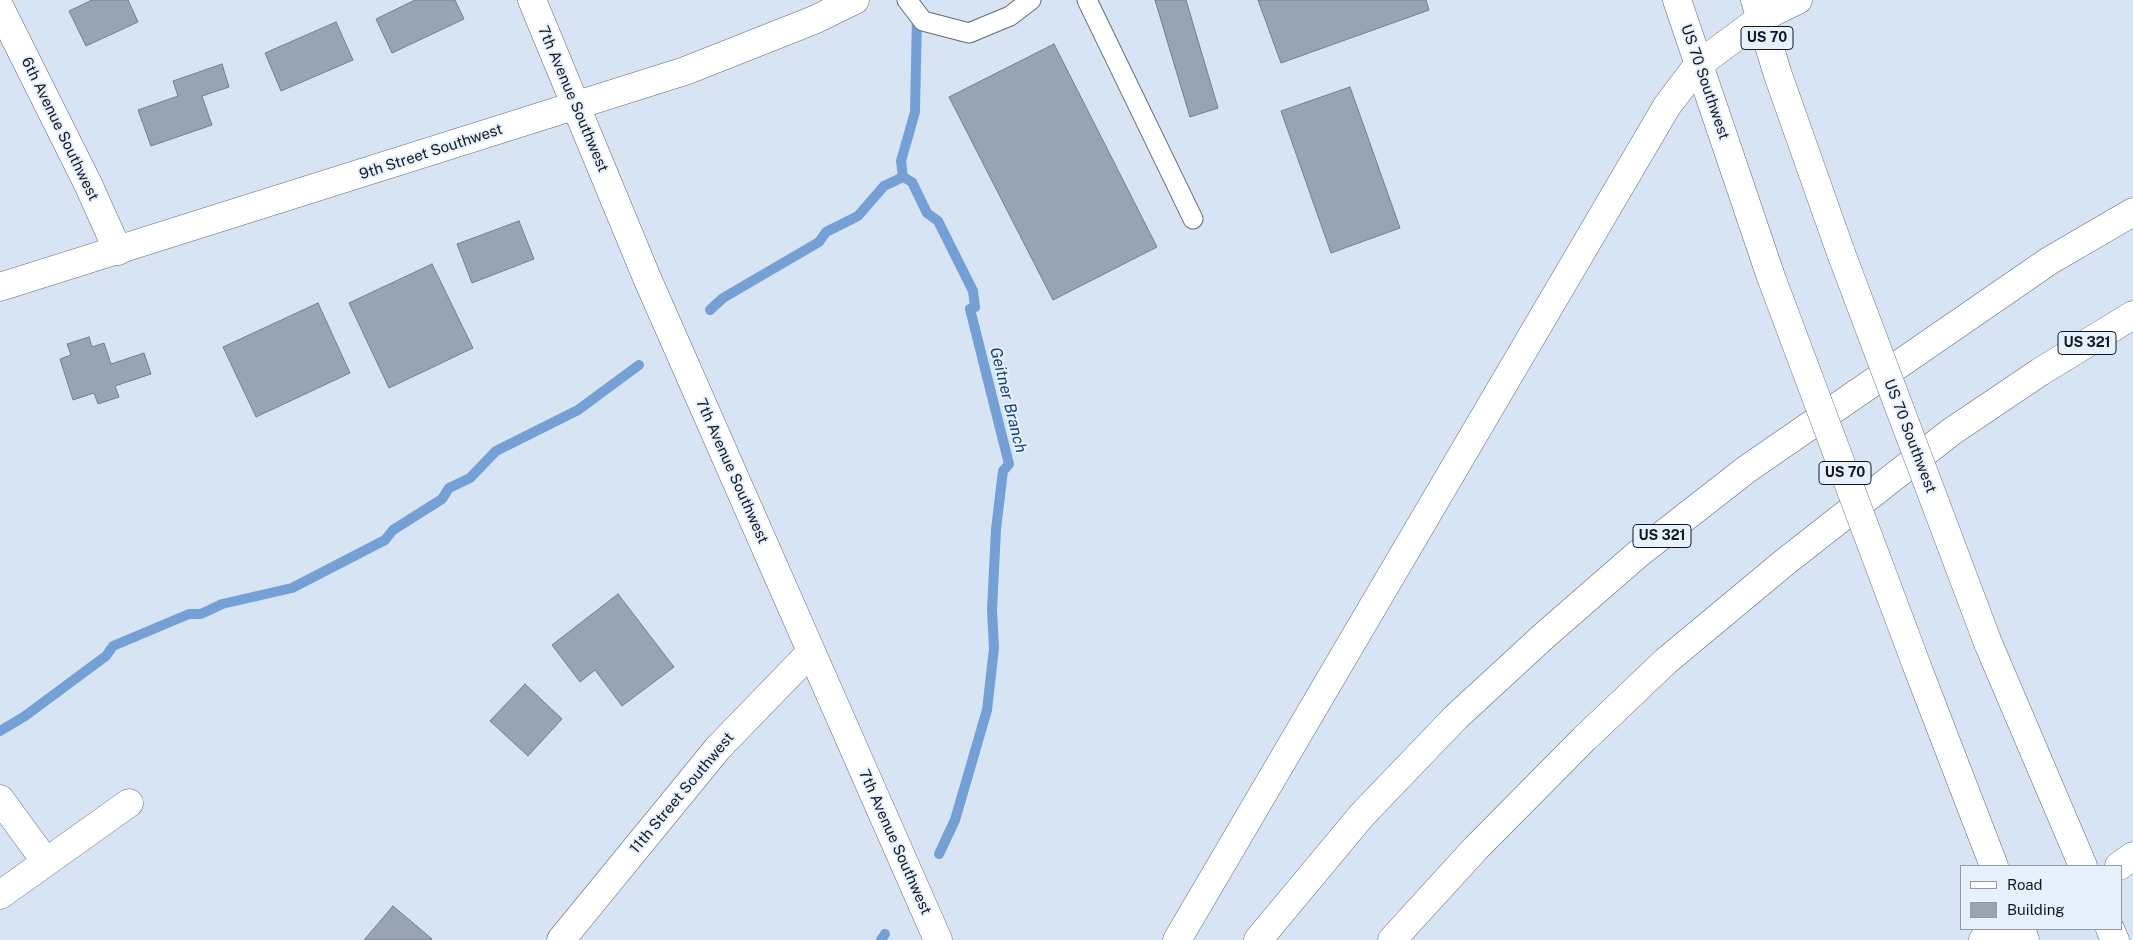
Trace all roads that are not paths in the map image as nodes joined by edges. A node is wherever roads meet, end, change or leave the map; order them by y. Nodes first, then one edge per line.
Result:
1 (532, 0) edge
2 (855, 0) edge
3 (907, 0) edge
4 (1031, 0) edge
5 (1086, 0) edge
6 (1677, 0) edge
7 (1798, 0) edge
8 (0, 8) edge
9 (1758, 9) edge
10 (1698, 65) junction
11 (576, 106) junction
12 (2133, 212) edge
13 (1193, 219) dead end
14 (118, 251) junction
15 (0, 287) edge
16 (2133, 315) edge
17 (811, 652) junction
18 (0, 799) edge
19 (129, 803) dead end
20 (2133, 856) edge
21 (46, 862) junction
22 (1994, 865) edge
23 (2083, 865) edge
24 (2120, 865) edge
25 (0, 895) edge
26 (2004, 930) edge
27 (560, 940) edge
28 (938, 940) edge
29 (1177, 940) edge
30 (1258, 940) edge
31 (1392, 940) edge
32 (1983, 940) edge

1 - 11 main road, 7th Avenue Southwest
2 - 11 main road, 9th Street Southwest
3 - 4 lane
5 - 13 lane
6 - 10 main road, US 70 Southwest / US 70
7 - 9 main road
8 - 14 main road, 6th Avenue Southwest
9 - 10 main road
9 - 23 main road, US 70 Southwest / US 70, bridge
10 - 22 main road, US 70 Southwest / US 70, bridge
10 - 29 main road
11 - 14 main road, 9th Street Southwest
11 - 17 main road, 7th Avenue Southwest
12 - 30 main road, US 321
14 - 15 main road, 9th Street Southwest
16 - 31 main road, US 321
17 - 27 main road, 11th Street Southwest
17 - 28 main road, 7th Avenue Southwest
18 - 21 main road
19 - 21 main road
20 - 24 main road
21 - 25 main road
26 - 32 main road

